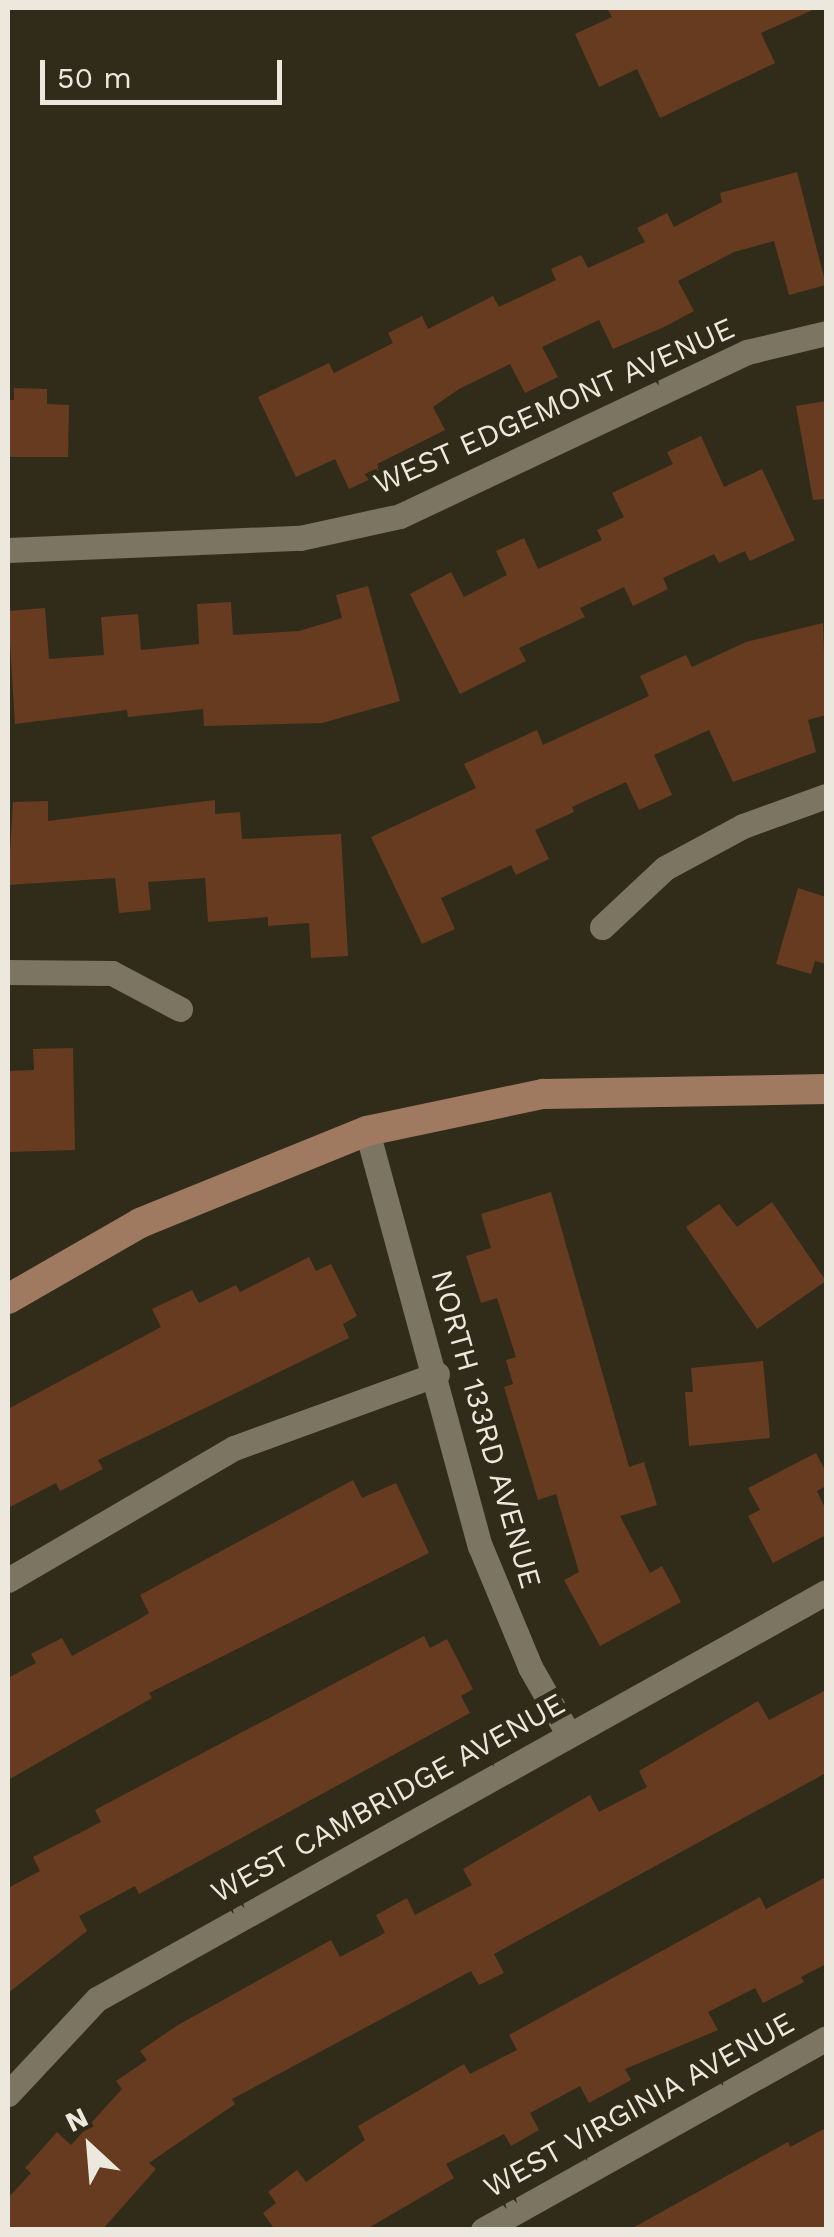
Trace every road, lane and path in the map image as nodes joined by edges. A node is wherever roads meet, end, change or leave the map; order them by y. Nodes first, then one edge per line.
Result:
1 (826, 333) edge
2 (8, 550) edge
3 (826, 796) edge
4 (602, 927) dead end
5 (8, 972) edge
6 (180, 1008) dead end
7 (826, 1089) edge
8 (367, 1132) junction
9 (8, 1299) edge
10 (437, 1374) junction
11 (8, 1580) edge
12 (826, 1592) edge
13 (568, 1735) junction
14 (826, 2038) edge
15 (8, 2094) edge
16 (484, 2230) edge

1 - 2 street, WEST EDGEMONT AVENUE
3 - 4 street
5 - 6 street
7 - 8 street
8 - 9 street
8 - 10 street, NORTH 133RD AVENUE
10 - 11 street
10 - 13 street, NORTH 133RD AVENUE
12 - 13 street, WEST CAMBRIDGE AVENUE
13 - 15 street, WEST CAMBRIDGE AVENUE
14 - 16 street, WEST VIRGINIA AVENUE

